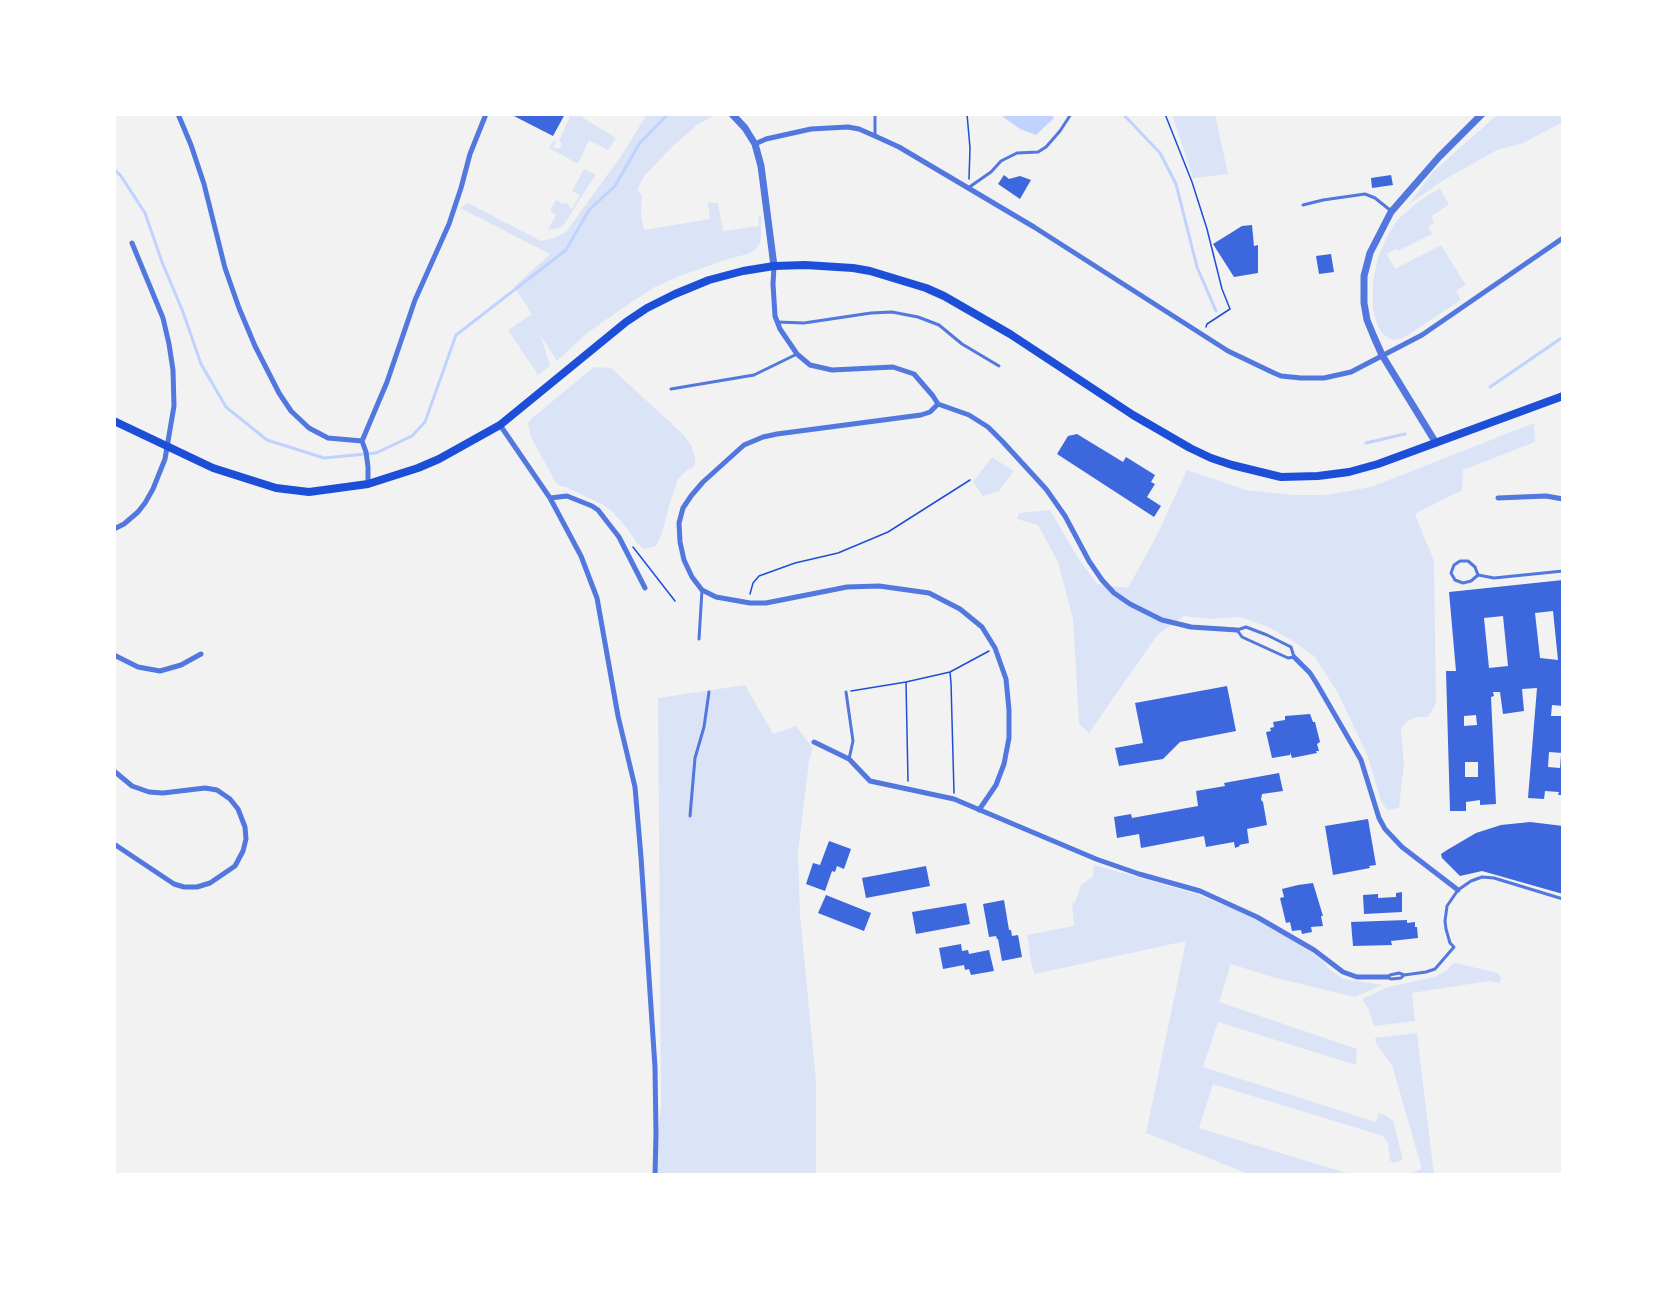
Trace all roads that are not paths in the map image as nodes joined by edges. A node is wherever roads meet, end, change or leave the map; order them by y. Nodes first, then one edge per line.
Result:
1 (178, 114) edge
2 (486, 114) edge
3 (732, 114) edge
4 (875, 114) edge
5 (1071, 114) edge
6 (1482, 114) edge
7 (876, 136) junction
8 (755, 144) junction
9 (968, 188) junction
10 (1303, 205) dead end
11 (1391, 212) junction
12 (1563, 238) edge
13 (132, 243) dead end
14 (774, 266) junction
15 (777, 322) junction
16 (797, 354) junction
17 (1382, 355) junction
18 (999, 366) dead end
19 (670, 389) dead end
20 (1563, 396) edge
21 (938, 404) junction
22 (114, 421) edge
23 (500, 425) junction
24 (362, 441) junction
25 (1436, 443) junction
26 (167, 446) junction
27 (368, 484) junction
28 (550, 498) junction
29 (1498, 498) dead end
30 (1563, 499) edge
31 (114, 529) edge
32 (1563, 571) edge
33 (1478, 575) junction
34 (645, 588) dead end
35 (702, 590) junction
36 (1237, 630) junction
37 (699, 639) dead end
38 (201, 654) dead end
39 (114, 655) edge
40 (1294, 657) junction
41 (709, 692) dead end
42 (846, 692) road end
43 (814, 742) dead end
44 (849, 759) junction
45 (114, 771) edge
46 (979, 810) junction
47 (690, 816) dead end
48 (114, 844) edge
49 (1458, 890) junction
50 (1563, 899) edge
51 (1388, 977) joint
52 (654, 1175) edge

1 - 24 street
2 - 24 street
3 - 8 street
4 - 7 lane
5 - 9 lane
6 - 11 street
7 - 8 street
7 - 9 street
8 - 14 street
9 - 17 street
10 - 11 lane
11 - 17 street
12 - 17 street
13 - 26 street
14 - 15 street
14 - 23 main road
14 - 25 main road
15 - 16 street
15 - 18 lane
16 - 19 lane
16 - 21 street
17 - 25 street
20 - 25 main road
21 - 35 street
21 - 36 street
22 - 26 main road
23 - 27 main road
23 - 28 street
24 - 27 street
26 - 27 main road
26 - 31 street
28 - 34 street
28 - 52 street
29 - 30 street
32 - 33 lane
33 - 33 lane
35 - 37 lane
35 - 46 street
36 - 40 lane
36 - 40 lane
38 - 39 street
40 - 49 street
41 - 47 lane
42 - 44 lane
43 - 44 street
44 - 46 street
45 - 48 street
46 - 51 street
49 - 50 lane
49 - 51 lane

